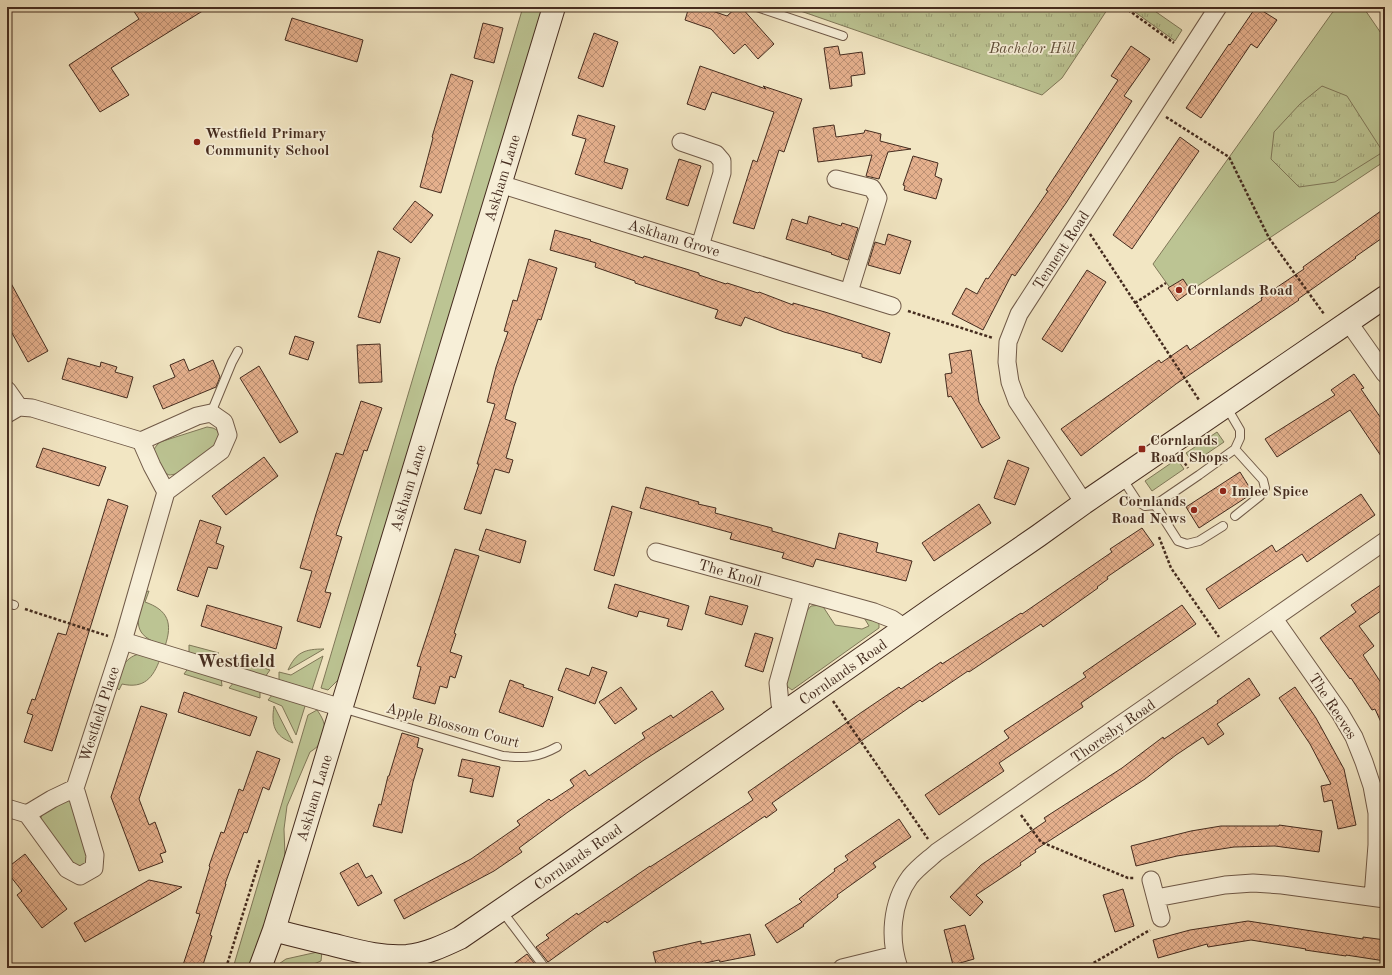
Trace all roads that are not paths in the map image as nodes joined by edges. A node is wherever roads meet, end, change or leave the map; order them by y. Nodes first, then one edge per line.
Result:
1 (554, 7) edge
2 (757, 7) edge
3 (1218, 7) edge
4 (843, 36) dead end
5 (681, 142) dead end
6 (836, 179) dead end
7 (500, 184) junction
8 (700, 246) junction
9 (849, 292) junction
10 (1385, 297) edge
11 (892, 306) road end
12 (1342, 327) junction
13 (238, 351) dead end
14 (1385, 374) edge
15 (7, 390) edge
16 (13, 410) edge
17 (1218, 412) junction
18 (211, 413) junction
19 (141, 441) junction
20 (1235, 449) junction
21 (1121, 478) junction
22 (166, 492) junction
23 (1084, 503) junction
24 (1155, 505) junction
25 (1235, 516) dead end
26 (1223, 526) dead end
27 (1385, 541) edge
28 (656, 552) dead end
29 (803, 593) junction
30 (1274, 619) junction
31 (904, 628) junction
32 (123, 641) junction
33 (342, 708) junction
34 (785, 713) junction
35 (557, 747) dead end
36 (75, 788) junction
37 (7, 808) edge
38 (28, 814) junction
39 (1151, 880) road end
40 (1156, 898) junction
41 (1379, 898) edge
42 (502, 910) junction
43 (1161, 918) road end
44 (274, 930) junction
45 (897, 962) edge
46 (260, 968) edge
47 (545, 968) edge
48 (842, 968) edge

1 - 7 street, Askham Lane
2 - 4 lane
3 - 23 street, Tennent Road
5 - 8 street
6 - 9 street
7 - 8 street, Askham Grove
7 - 33 street, Askham Lane
8 - 9 street, Askham Grove
9 - 11 street, Askham Grove
10 - 12 street, Cornlands Road
12 - 14 street
12 - 17 street, Cornlands Road
13 - 18 lane
15 - 16 street
16 - 19 street
17 - 20 lane
17 - 21 street, Cornlands Road
18 - 19 street
18 - 22 street
19 - 22 street
20 - 24 lane
20 - 25 lane
21 - 23 street, Cornlands Road
21 - 24 lane
22 - 32 street, Westfield Place
23 - 31 street, Cornlands Road
24 - 26 lane
27 - 30 street, Thoresby Road
28 - 29 street, The Knoll
29 - 31 street, The Knoll
29 - 34 street
30 - 41 street, The Reeves
30 - 45 street, Thoresby Road
31 - 34 street, Cornlands Road
32 - 33 street
32 - 36 street, Westfield Place
33 - 35 lane, Apple Blossom Court
33 - 44 street, Askham Lane
34 - 42 street, Cornlands Road
36 - 38 street
36 - 38 street
37 - 38 street
39 - 40 street
40 - 41 street, The Reeves
40 - 43 street
42 - 44 street, Cornlands Road
42 - 47 lane
44 - 46 street, Askham Lane
45 - 48 street, Thoresby Road

